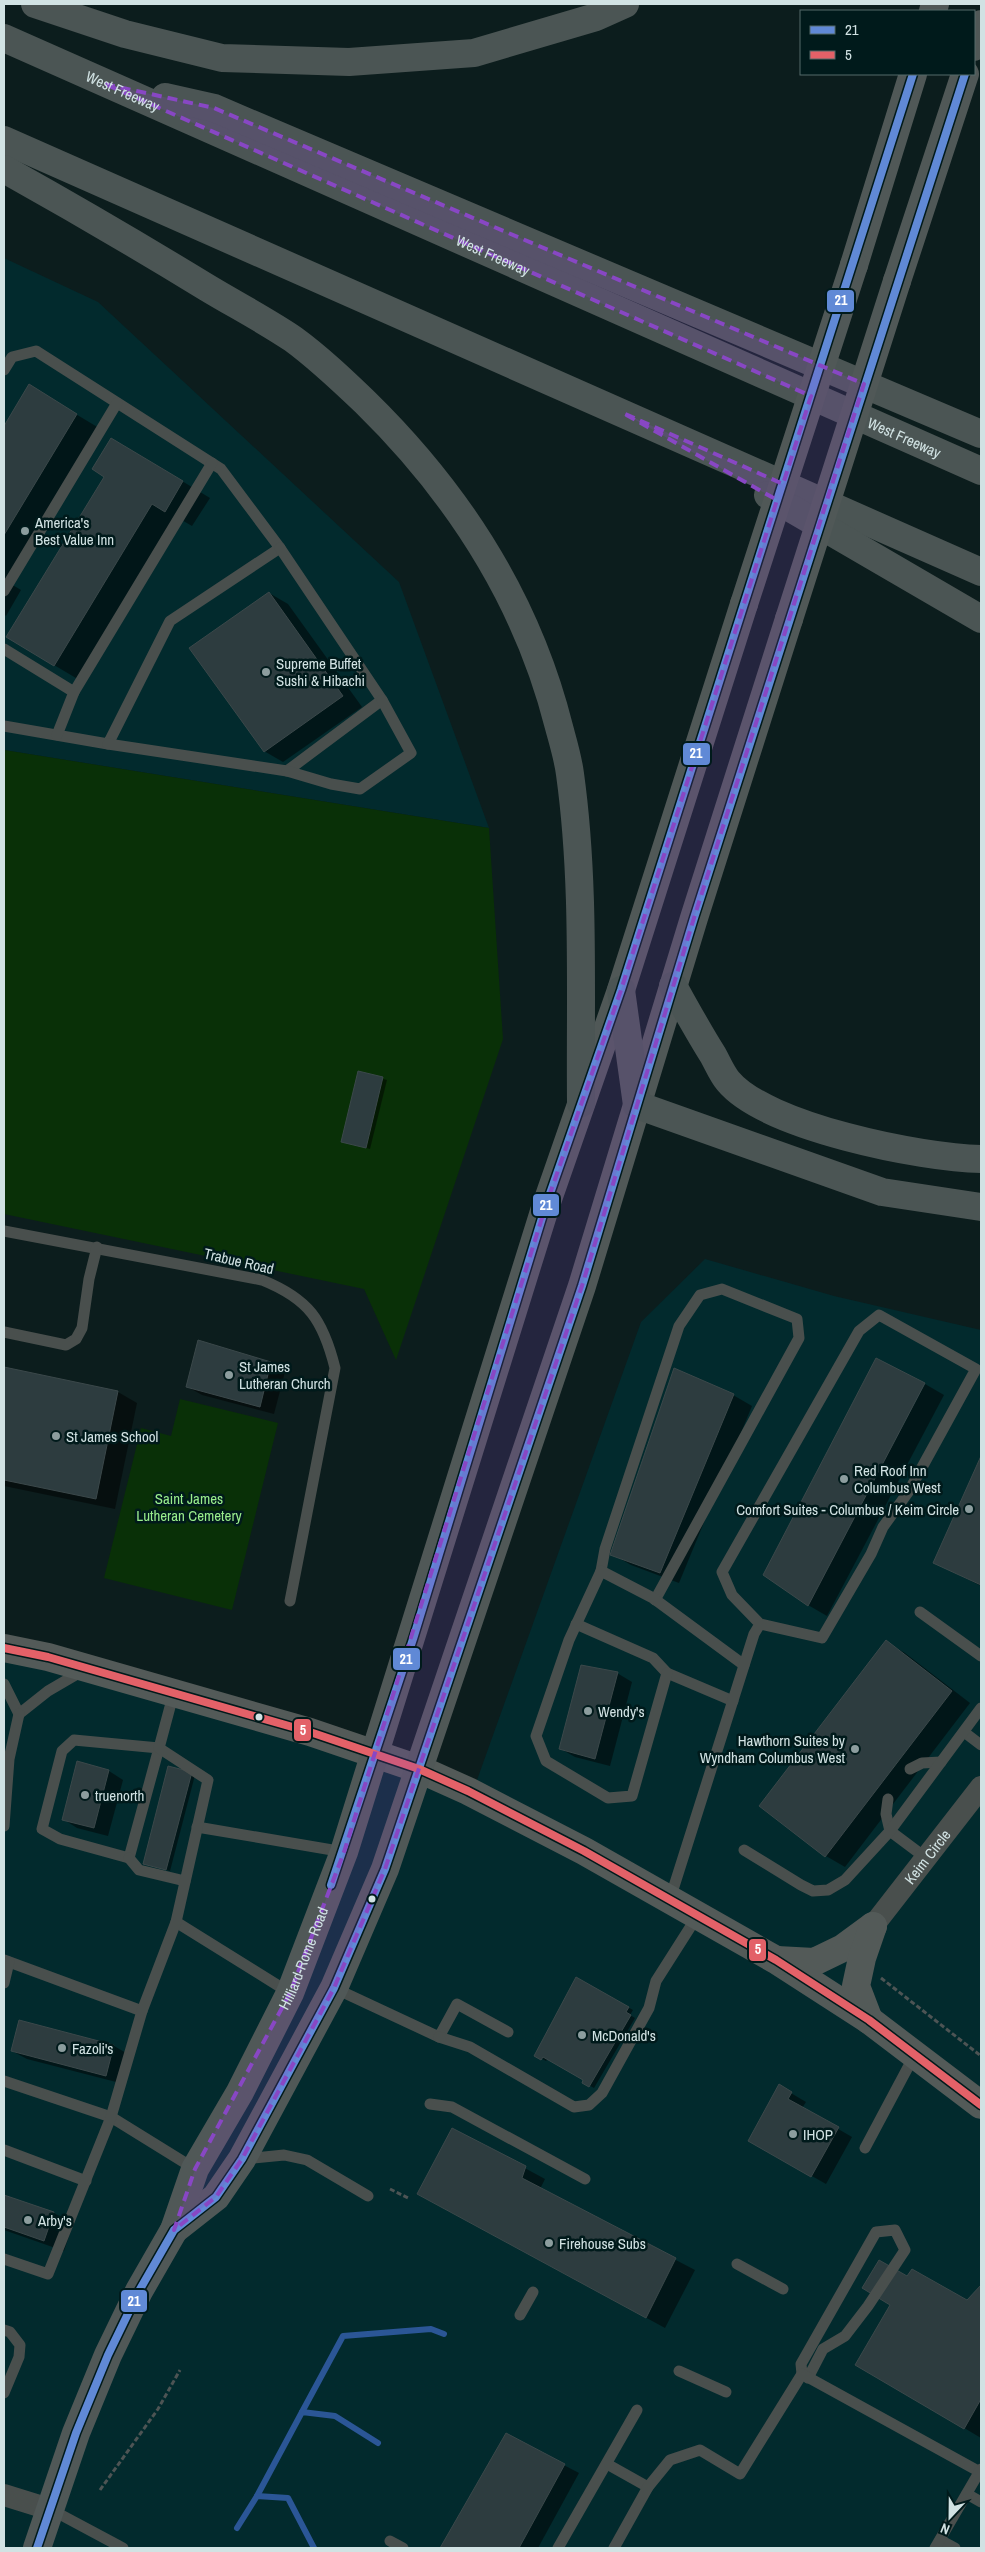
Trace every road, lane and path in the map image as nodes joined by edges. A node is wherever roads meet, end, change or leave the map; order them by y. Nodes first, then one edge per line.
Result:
1 (35, 4) edge
2 (625, 4) edge
3 (981, 24) edge
4 (4, 38) edge
5 (975, 44) edge
6 (914, 75) edge
7 (965, 75) edge
8 (105, 84) junction
9 (4, 140) edge
10 (4, 169) edge
11 (4, 370) edge
12 (117, 403) junction
13 (623, 413) junction
14 (981, 434) edge
15 (212, 463) junction
16 (981, 472) edge
17 (280, 548) junction
18 (981, 572) edge
19 (4, 591) edge
20 (981, 619) edge
21 (4, 649) edge
22 (74, 692) junction
23 (382, 700) junction
24 (4, 726) edge
25 (57, 735) junction
26 (108, 744) junction
27 (287, 771) junction
28 (673, 986) junction
29 (620, 990) junction
30 (581, 1103) junction
31 (637, 1105) junction
32 (981, 1159) edge
33 (981, 1207) edge
34 (4, 1231) edge
35 (97, 1247) junction
36 (4, 1332) edge
37 (601, 1572) junction
38 (655, 1600) junction
39 (290, 1602) dead end
40 (920, 1612) dead end
41 (576, 1624) junction
42 (760, 1624) junction
43 (4, 1648) edge
44 (981, 1656) edge
45 (744, 1666) junction
46 (88, 1668) junction
47 (666, 1673) junction
48 (4, 1684) edge
49 (174, 1692) junction
50 (733, 1701) junction
51 (981, 1708) edge
52 (19, 1714) junction
53 (964, 1732) junction
54 (981, 1745) edge
55 (160, 1748) junction
56 (376, 1755) junction
57 (941, 1762) junction
58 (419, 1769) junction
59 (910, 1769) dead end
60 (981, 1787) edge
61 (888, 1799) dead end
62 (4, 1826) edge
63 (197, 1827) junction
64 (890, 1831) junction
65 (744, 1850) dead end
66 (344, 1852) junction
67 (129, 1858) junction
68 (926, 1858) junction
69 (185, 1881) junction
70 (670, 1899) junction
71 (698, 1915) junction
72 (176, 1922) junction
73 (873, 1926) junction
74 (776, 1960) junction
75 (6, 1961) edge
76 (879, 1976) dead end
77 (4, 1983) edge
78 (334, 1988) junction
79 (290, 1993) junction
80 (142, 2012) junction
81 (869, 2020) junction
82 (508, 2032) dead end
83 (439, 2036) junction
84 (914, 2056) junction
85 (981, 2056) edge
86 (4, 2081) edge
87 (430, 2104) dead end
88 (981, 2105) edge
89 (112, 2118) junction
90 (865, 2148) dead end
91 (4, 2150) edge
92 (242, 2159) junction
93 (195, 2169) junction
94 (586, 2179) dead end
95 (86, 2181) junction
96 (390, 2189) dead end
97 (368, 2196) dead end
98 (408, 2198) dead end
99 (174, 2230) junction
100 (4, 2259) edge
101 (736, 2264) dead end
102 (783, 2289) dead end
103 (533, 2292) dead end
104 (520, 2316) dead end
105 (4, 2330) edge
106 (180, 2370) dead end
107 (679, 2371) dead end
108 (805, 2376) junction
109 (726, 2392) dead end
110 (4, 2393) edge
111 (638, 2410) dead end
112 (607, 2464) junction
113 (980, 2471) edge
114 (648, 2487) junction
115 (100, 2490) dead end
116 (4, 2494) edge
117 (967, 2494) junction
118 (981, 2502) edge
119 (49, 2509) junction
120 (390, 2541) dead end
121 (938, 2544) edge
122 (37, 2548) edge
123 (123, 2548) edge
124 (403, 2548) edge
125 (558, 2548) edge
126 (614, 2548) edge
127 (955, 2548) edge

1 - 2 highway
3 - 5 main road
4 - 8 highway, West Freeway
6 - 29 main road, Hilliard-Rome Road, bridge
7 - 28 main road, Hilliard-Rome Road, bridge
8 - 14 highway
8 - 16 highway, West Freeway
9 - 13 highway
10 - 30 highway
11 - 12 lane
12 - 15 lane
12 - 19 lane
13 - 18 highway
13 - 20 highway
15 - 17 lane
15 - 22 lane
17 - 23 lane
17 - 26 lane
21 - 22 lane
22 - 25 lane
23 - 27 lane
23 - 27 lane
24 - 25 lane
25 - 26 lane
26 - 27 lane
28 - 31 main road, Hilliard-Rome Road
28 - 32 highway
29 - 30 main road, Hilliard-Rome Road
29 - 31 highway
30 - 56 main road, Hilliard-Rome Road
31 - 33 highway
31 - 58 main road, Hilliard-Rome Road
34 - 35 lane, Trabue Road
35 - 36 lane
35 - 39 lane, Trabue Road
37 - 38 lane
37 - 38 lane
37 - 41 lane
38 - 45 lane
40 - 44 lane
41 - 47 lane
41 - 47 lane
42 - 42 lane
42 - 45 lane
43 - 46 main road
45 - 50 lane
46 - 49 main road
46 - 52 lane
47 - 50 lane
48 - 52 lane
49 - 55 lane
49 - 56 main road
50 - 70 lane
51 - 53 lane
52 - 62 lane
53 - 54 lane
53 - 57 lane
55 - 63 lane
55 - 67 lane
55 - 67 lane
56 - 58 main road
56 - 66 main road, Hilliard-Rome Road
57 - 59 lane
57 - 64 lane
58 - 70 main road
58 - 78 main road, Hilliard-Rome Road
60 - 68 street, Keim Circle
61 - 64 lane
63 - 66 lane
63 - 69 lane
64 - 65 lane
64 - 68 lane
66 - 79 main road, Hilliard-Rome Road
67 - 69 lane
68 - 73 street, Keim Circle
69 - 72 lane
70 - 71 main road
71 - 74 main road
71 - 83 lane
72 - 79 lane
72 - 80 lane
73 - 74 main road
73 - 81 main road
74 - 81 main road
75 - 77 lane
75 - 80 lane
76 - 85 path
78 - 83 lane
78 - 92 main road, Hilliard-Rome Road
79 - 93 main road, Hilliard-Rome Road
80 - 89 lane
81 - 84 main road
82 - 83 lane
84 - 88 main road
84 - 90 lane
86 - 89 lane
87 - 94 lane
89 - 93 lane
89 - 95 lane
91 - 95 lane
92 - 97 lane
92 - 99 main road, Hilliard-Rome Road
93 - 99 main road, Hilliard-Rome Road
95 - 100 lane
96 - 98 path
99 - 119 main road, Hilliard-Rome Road
101 - 102 lane
103 - 104 lane
105 - 110 lane
106 - 115 path
107 - 109 lane
108 - 108 lane
108 - 113 lane
108 - 114 lane
111 - 112 lane
112 - 114 lane
112 - 125 lane
113 - 117 lane
114 - 126 lane
116 - 119 street
117 - 118 lane
117 - 121 lane
119 - 122 main road, Hilliard-Rome Road
119 - 123 lane
120 - 124 lane
121 - 127 lane

